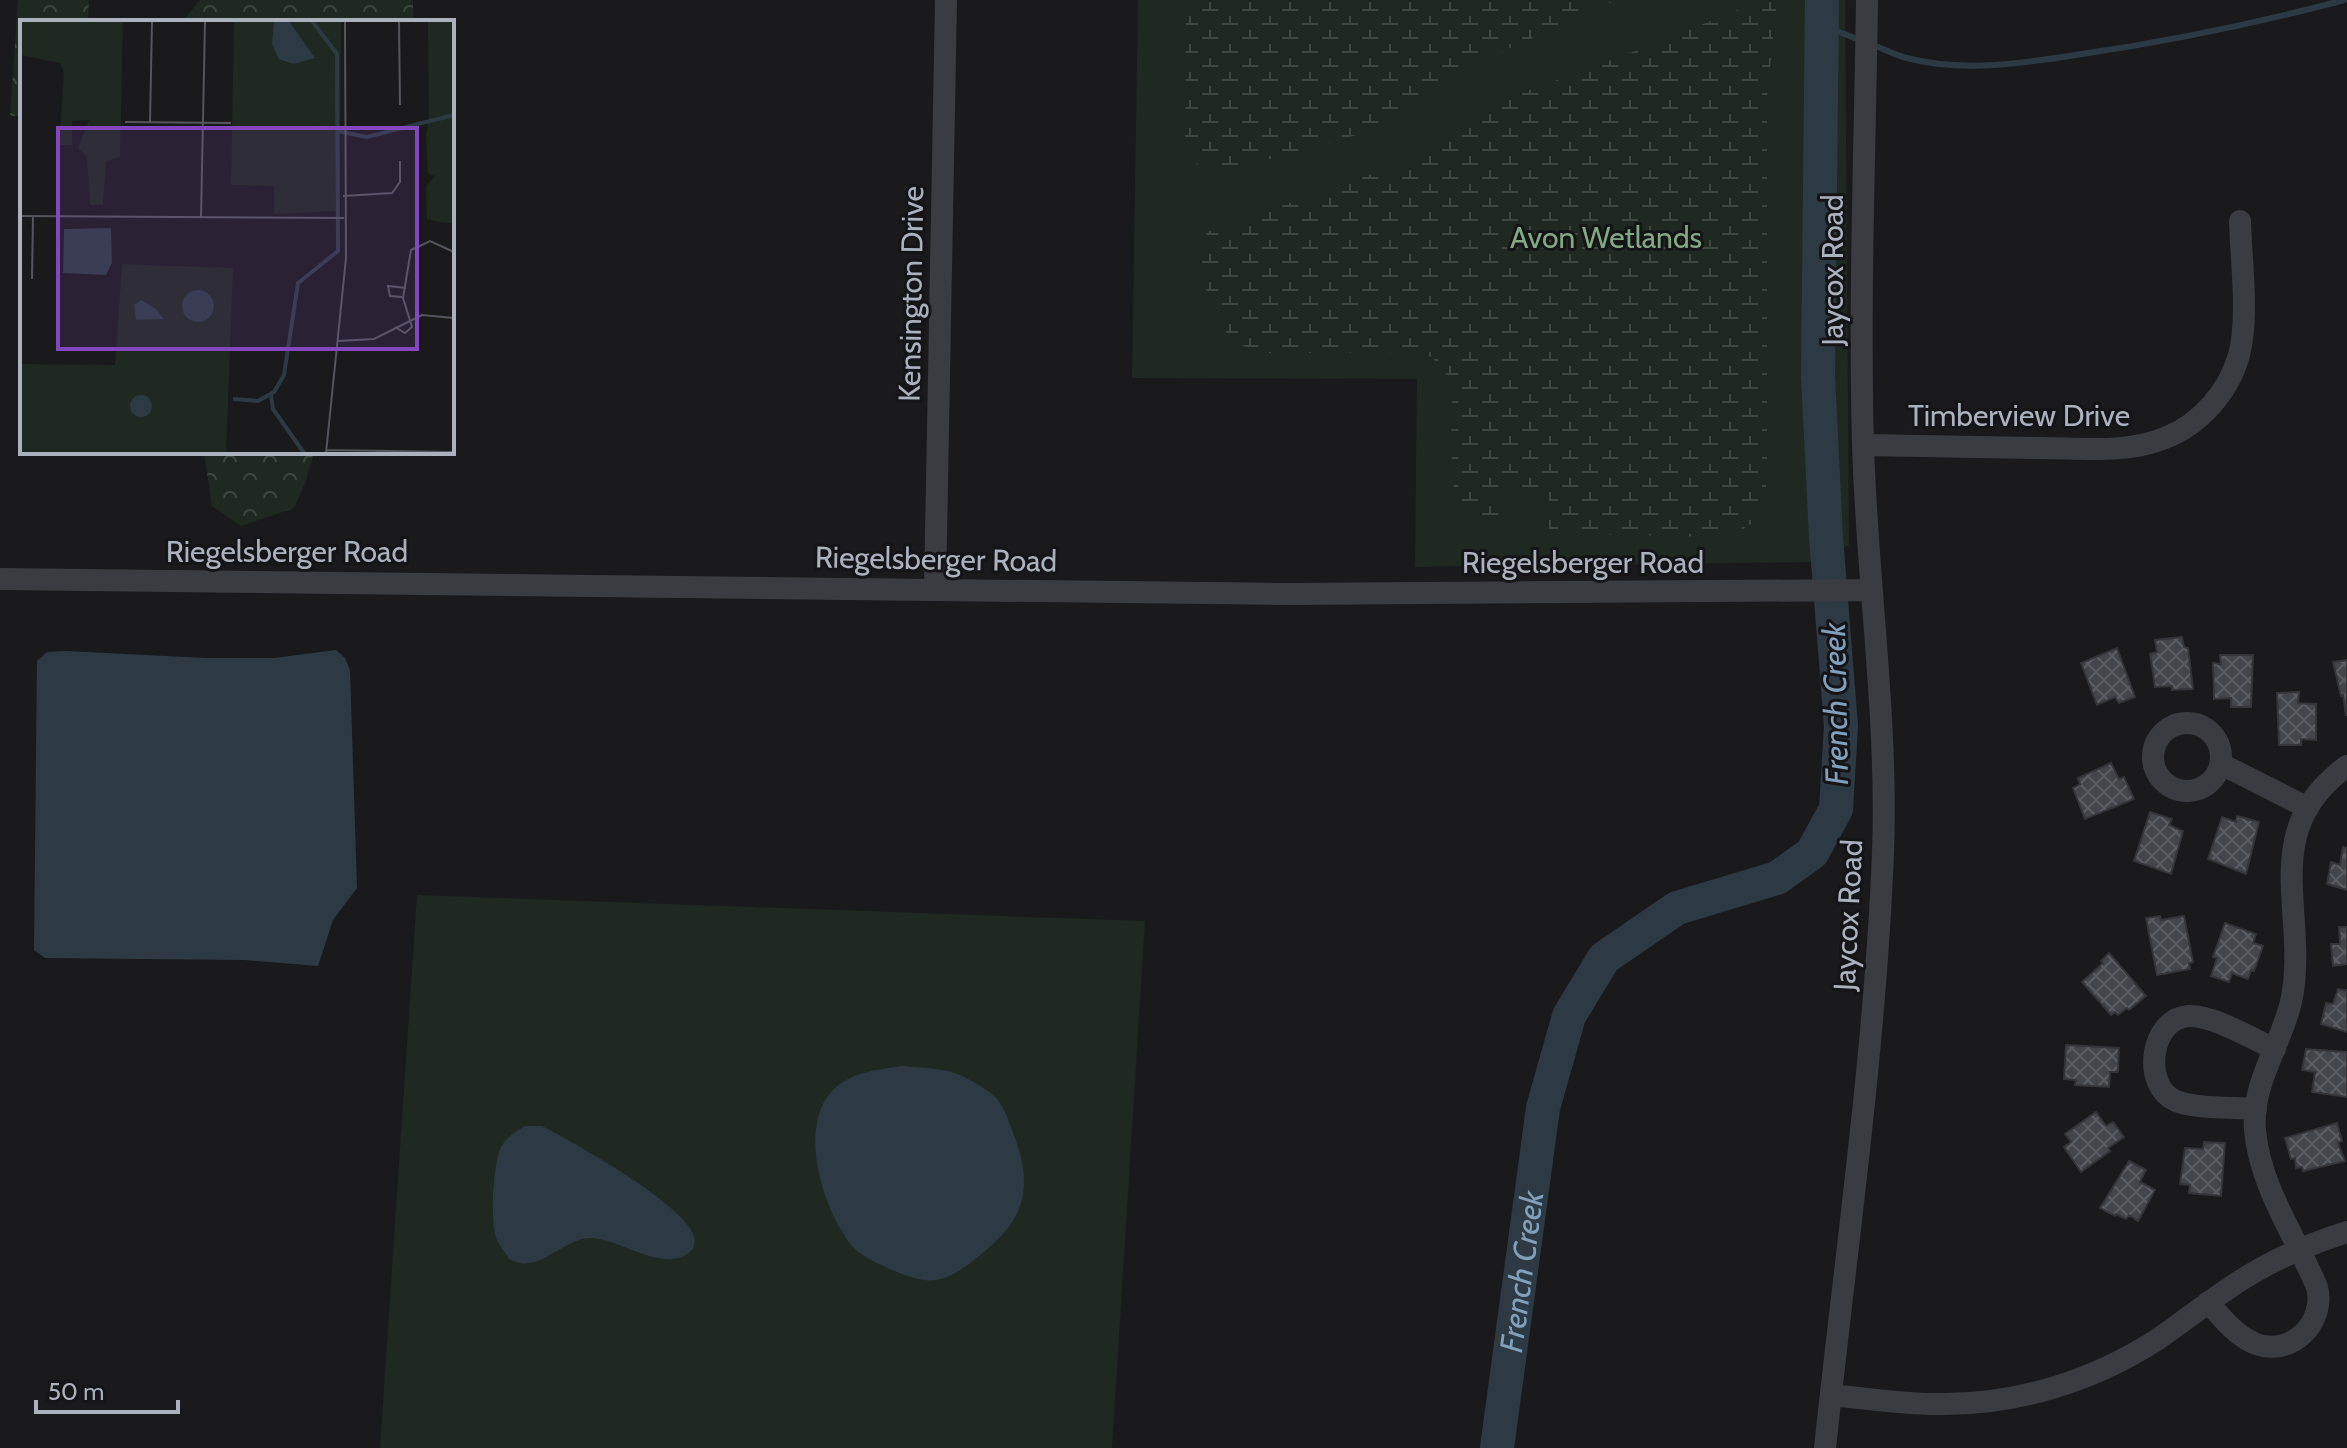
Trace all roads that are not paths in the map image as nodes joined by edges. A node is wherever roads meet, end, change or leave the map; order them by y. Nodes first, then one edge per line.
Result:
1 (946, 0) edge
2 (1867, 0) edge
3 (2240, 221) dead end
4 (1863, 445) junction
5 (0, 579) edge
6 (935, 589) junction
7 (1870, 590) junction
8 (2221, 764) dead end
9 (2347, 766) edge
10 (2308, 808) junction
11 (2275, 1049) junction
12 (2256, 1109) junction
13 (2347, 1232) edge
14 (2298, 1250) junction
15 (2208, 1302) junction
16 (1831, 1395) junction
17 (1825, 1448) edge

1 - 6 street, Kensington Drive
2 - 4 street, Jaycox Road
3 - 4 street, Timberview Drive
4 - 7 street, Jaycox Road
5 - 6 street, Riegelsberger Road
6 - 7 street, Riegelsberger Road
7 - 16 street, Jaycox Road
8 - 10 street
9 - 10 street
10 - 11 street
11 - 12 street
11 - 12 street
12 - 14 street
13 - 14 street
14 - 15 street
14 - 15 street
15 - 16 street
16 - 17 street, Jaycox Road

